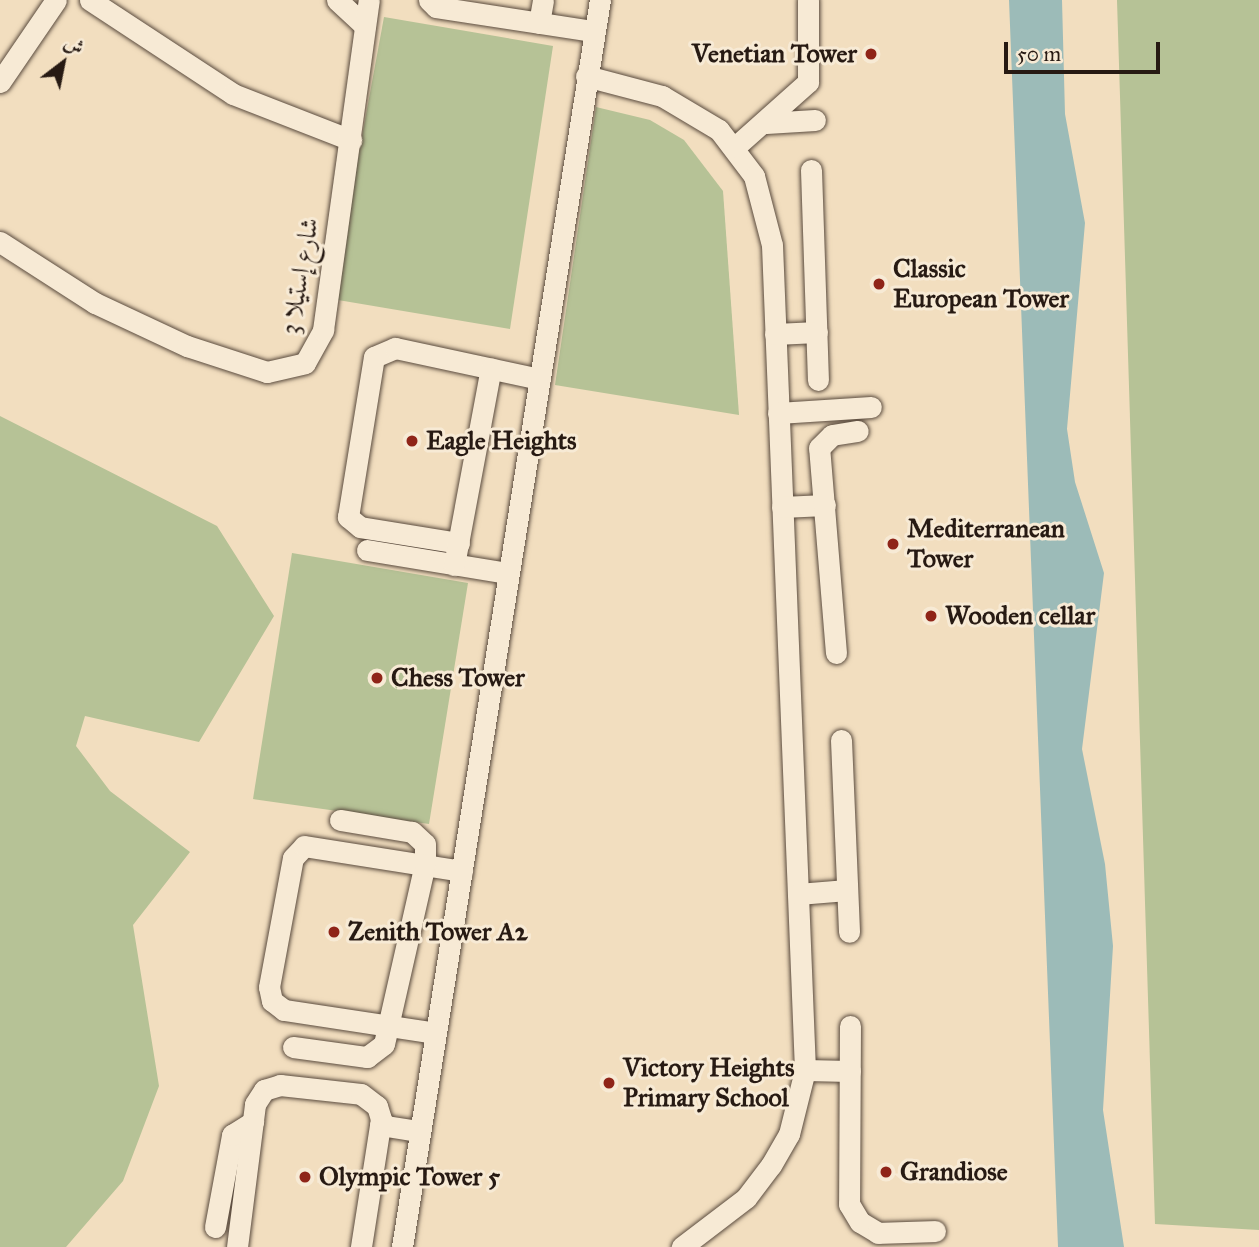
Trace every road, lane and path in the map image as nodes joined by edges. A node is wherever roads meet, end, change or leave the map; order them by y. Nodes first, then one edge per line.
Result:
1 (56, 0) edge
2 (90, 0) edge
3 (337, 0) edge
4 (369, 0) edge
5 (429, 0) edge
6 (543, 0) edge
7 (600, 0) edge
8 (808, 0) edge
9 (539, 23) junction
10 (365, 26) junction
11 (593, 31) junction
12 (586, 76) junction
13 (0, 82) edge
14 (815, 120) dead end
15 (766, 123) junction
16 (351, 140) junction
17 (735, 147) junction
18 (811, 170) dead end
19 (0, 242) edge
20 (817, 332) junction
21 (775, 334) junction
22 (491, 368) junction
23 (540, 379) junction
24 (818, 380) dead end
25 (871, 407) dead end
26 (778, 413) junction
27 (858, 431) dead end
28 (825, 505) junction
29 (782, 507) junction
30 (458, 543) junction
31 (367, 550) dead end
32 (454, 565) junction
33 (508, 573) junction
34 (836, 653) dead end
35 (841, 740) dead end
36 (340, 820) dead end
37 (425, 864) junction
38 (462, 871) junction
39 (847, 890) junction
40 (798, 894) junction
41 (849, 932) dead end
42 (850, 1026) dead end
43 (391, 1027) junction
44 (436, 1033) junction
45 (293, 1047) dead end
46 (805, 1070) junction
47 (850, 1071) junction
48 (253, 1122) junction
49 (380, 1125) junction
50 (419, 1131) junction
51 (215, 1227) dead end
52 (935, 1231) dead end
53 (237, 1247) edge
54 (361, 1247) edge
55 (402, 1247) edge
56 (682, 1247) edge

1 - 13 street
2 - 16 street
3 - 10 street
4 - 10 street, شارع إستيلا 3
5 - 9 street
6 - 9 street
7 - 11 street
8 - 15 street
9 - 11 street
10 - 16 street, شارع إستيلا 3
11 - 12 street
12 - 17 street
12 - 23 street
14 - 15 street
15 - 17 street
16 - 19 street, شارع إستيلا 3
17 - 21 street
18 - 20 street
20 - 21 street
20 - 24 street
21 - 26 street
22 - 23 street
22 - 30 street
22 - 30 street
23 - 33 street
25 - 26 street
26 - 29 street
27 - 28 street
28 - 29 street
28 - 34 street
29 - 40 street
30 - 32 street
31 - 32 street
32 - 33 street
33 - 38 street
35 - 39 street
36 - 37 street
37 - 38 street
37 - 43 street
37 - 43 street
38 - 44 street
39 - 40 street
39 - 41 street
40 - 46 street
42 - 47 street
43 - 44 street
43 - 45 street
44 - 50 street
46 - 47 street
46 - 56 street
47 - 52 street
48 - 49 street
48 - 51 street
48 - 53 street
49 - 50 street
49 - 54 street
50 - 55 street

